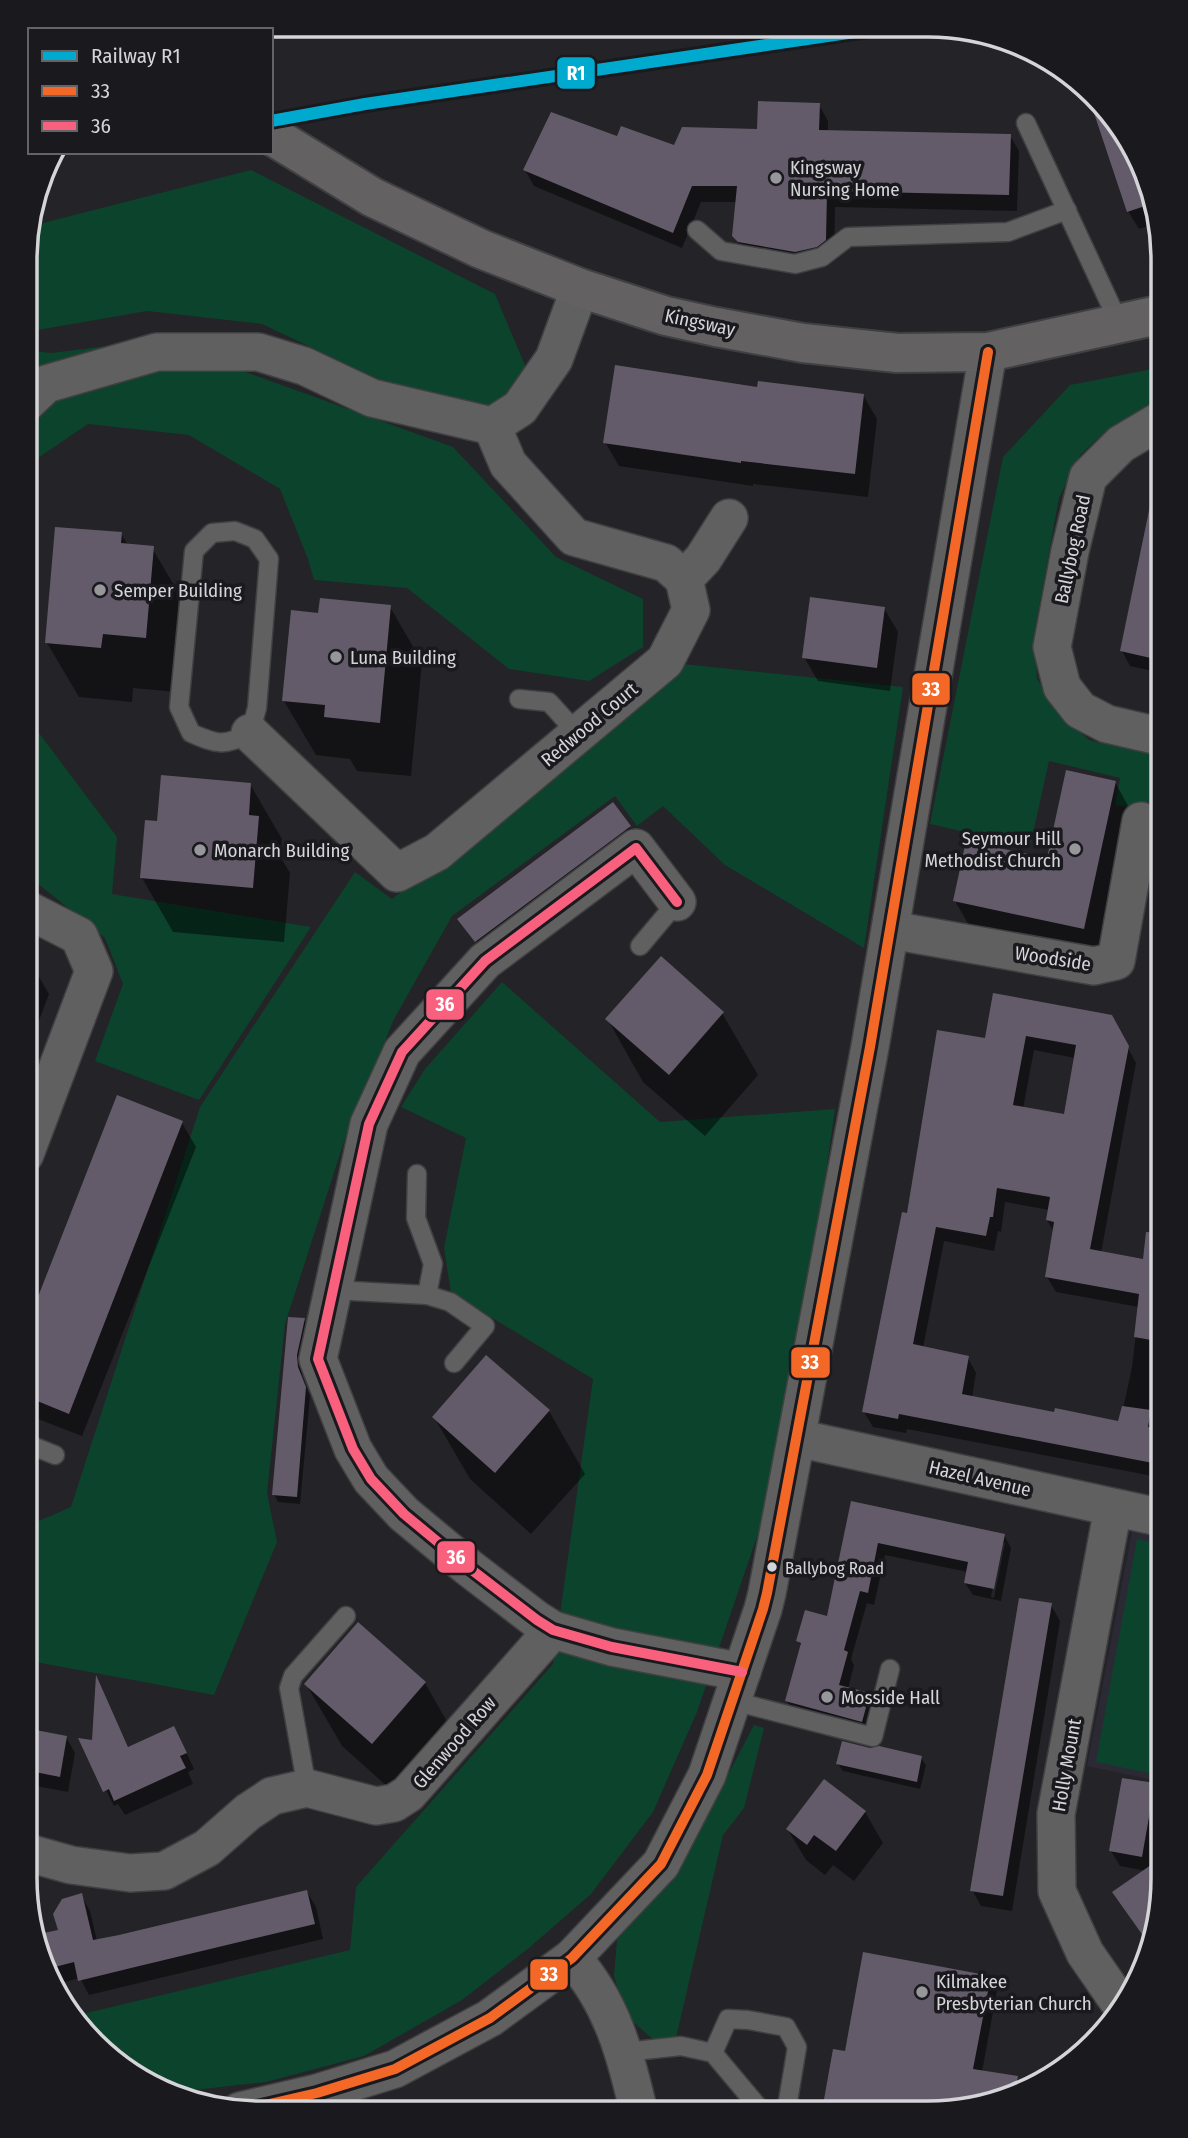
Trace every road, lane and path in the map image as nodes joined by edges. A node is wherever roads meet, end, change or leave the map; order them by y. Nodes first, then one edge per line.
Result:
1 (1027, 123) dead end
2 (273, 136) edge
3 (1067, 210) junction
4 (697, 230) dead end
5 (580, 288) junction
6 (1151, 316) edge
7 (1119, 323) junction
8 (988, 352) junction
9 (37, 393) edge
10 (492, 426) junction
11 (1151, 426) edge
12 (729, 518) dead end
13 (684, 579) junction
14 (519, 699) dead end
15 (250, 733) junction
16 (578, 734) junction
17 (1151, 734) edge
18 (1141, 821) dead end
19 (677, 902) joint
20 (37, 915) edge
21 (891, 930) junction
22 (640, 946) dead end
23 (37, 1122) edge
24 (417, 1174) dead end
25 (333, 1290) junction
26 (427, 1295) junction
27 (454, 1363) dead end
28 (797, 1438) junction
29 (37, 1448) edge
30 (55, 1455) dead end
31 (1114, 1508) junction
32 (1151, 1516) edge
33 (346, 1616) dead end
34 (553, 1630) junction
35 (890, 1669) dead end
36 (737, 1686) junction
37 (307, 1788) junction
38 (37, 1856) edge
39 (572, 1958) junction
40 (1116, 1998) edge
41 (625, 2052) junction
42 (713, 2053) junction
43 (285, 2101) edge
44 (636, 2101) edge
45 (753, 2101) edge
46 (786, 2101) edge

1 - 3 lane
2 - 5 main road, Kingsway
3 - 4 lane
3 - 7 lane
5 - 8 main road, Kingsway
5 - 10 street
6 - 7 main road, Kingsway
7 - 8 main road, Kingsway
8 - 21 street
9 - 10 street
10 - 13 street
11 - 17 street, Ballybog Road
12 - 13 street
13 - 16 street, Redwood Court
14 - 16 lane
15 - 15 lane
15 - 16 street, Redwood Court
18 - 21 street, Woodside
19 - 22 lane
19 - 25 street
20 - 23 street
21 - 28 street
24 - 26 lane
25 - 26 lane
25 - 34 street
26 - 27 lane
28 - 31 street, Hazel Avenue
28 - 36 street
29 - 30 lane
31 - 32 street, Hazel Avenue
31 - 40 street, Holly Mount
33 - 37 lane
34 - 36 street
34 - 37 street, Glenwood Row
35 - 36 lane
36 - 39 street
37 - 38 street, Glenwood Row
39 - 41 street
39 - 43 street
41 - 42 lane
41 - 44 street
42 - 45 lane
42 - 46 lane

